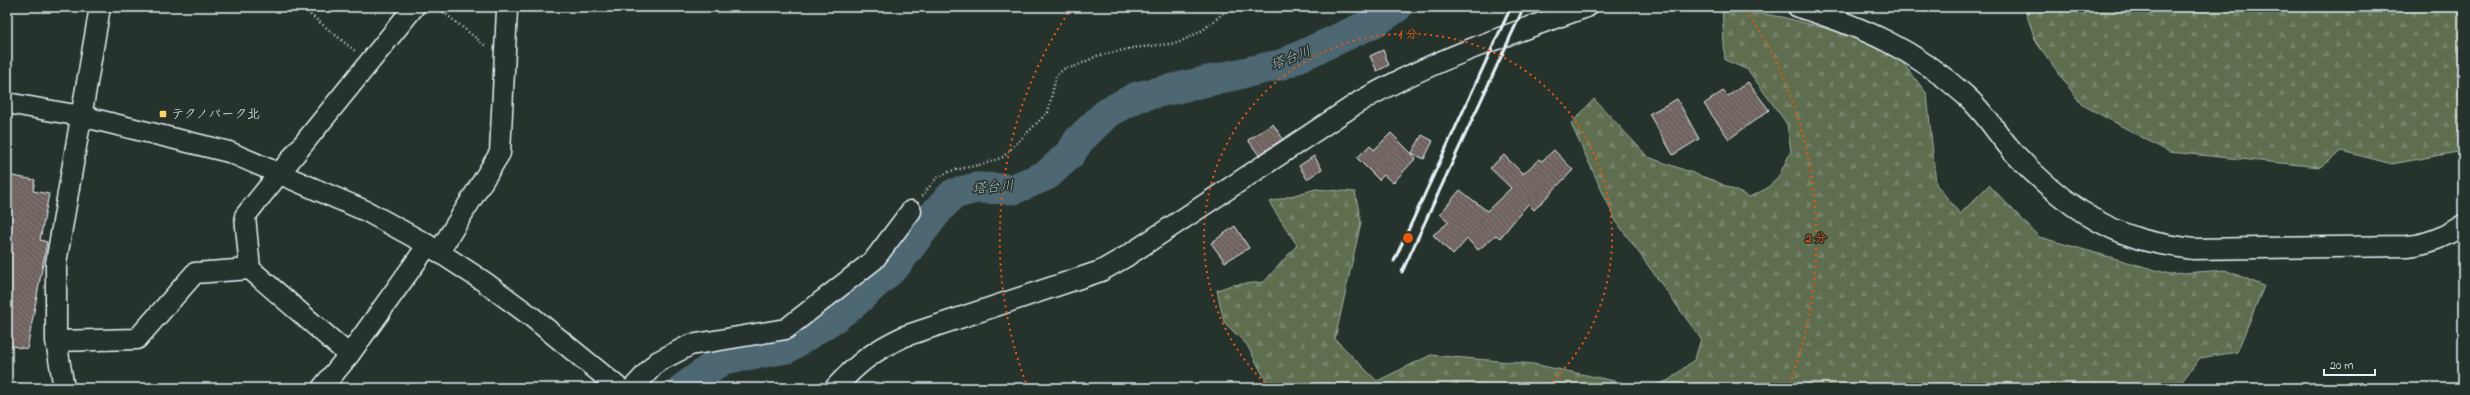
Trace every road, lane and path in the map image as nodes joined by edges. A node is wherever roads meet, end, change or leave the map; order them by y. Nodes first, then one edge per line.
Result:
1 (100, 7) edge
2 (301, 7) edge
3 (414, 7) edge
4 (437, 7) edge
5 (1230, 7) edge
6 (1587, 7) edge
7 (1798, 7) edge
8 (507, 10) dead end
9 (504, 61) junction
10 (370, 62) junction
11 (7, 102) edge
12 (81, 116) junction
13 (280, 173) junction
14 (911, 211) joint
15 (2463, 225) edge
16 (434, 249) junction
17 (250, 269) junction
18 (56, 342) junction
19 (349, 355) junction
20 (64, 388) edge
21 (322, 388) edge
22 (619, 388) edge
23 (633, 388) edge
24 (835, 388) edge

1 - 12 street
2 - 10 path
3 - 10 street
4 - 9 path
5 - 14 path
6 - 24 street
7 - 15 street
8 - 9 street
9 - 16 street
10 - 13 street
11 - 12 street
12 - 13 street
12 - 18 street
13 - 16 street
13 - 17 street
14 - 23 street
16 - 19 street
16 - 22 street
17 - 18 street
17 - 19 street
18 - 20 street
19 - 21 street

